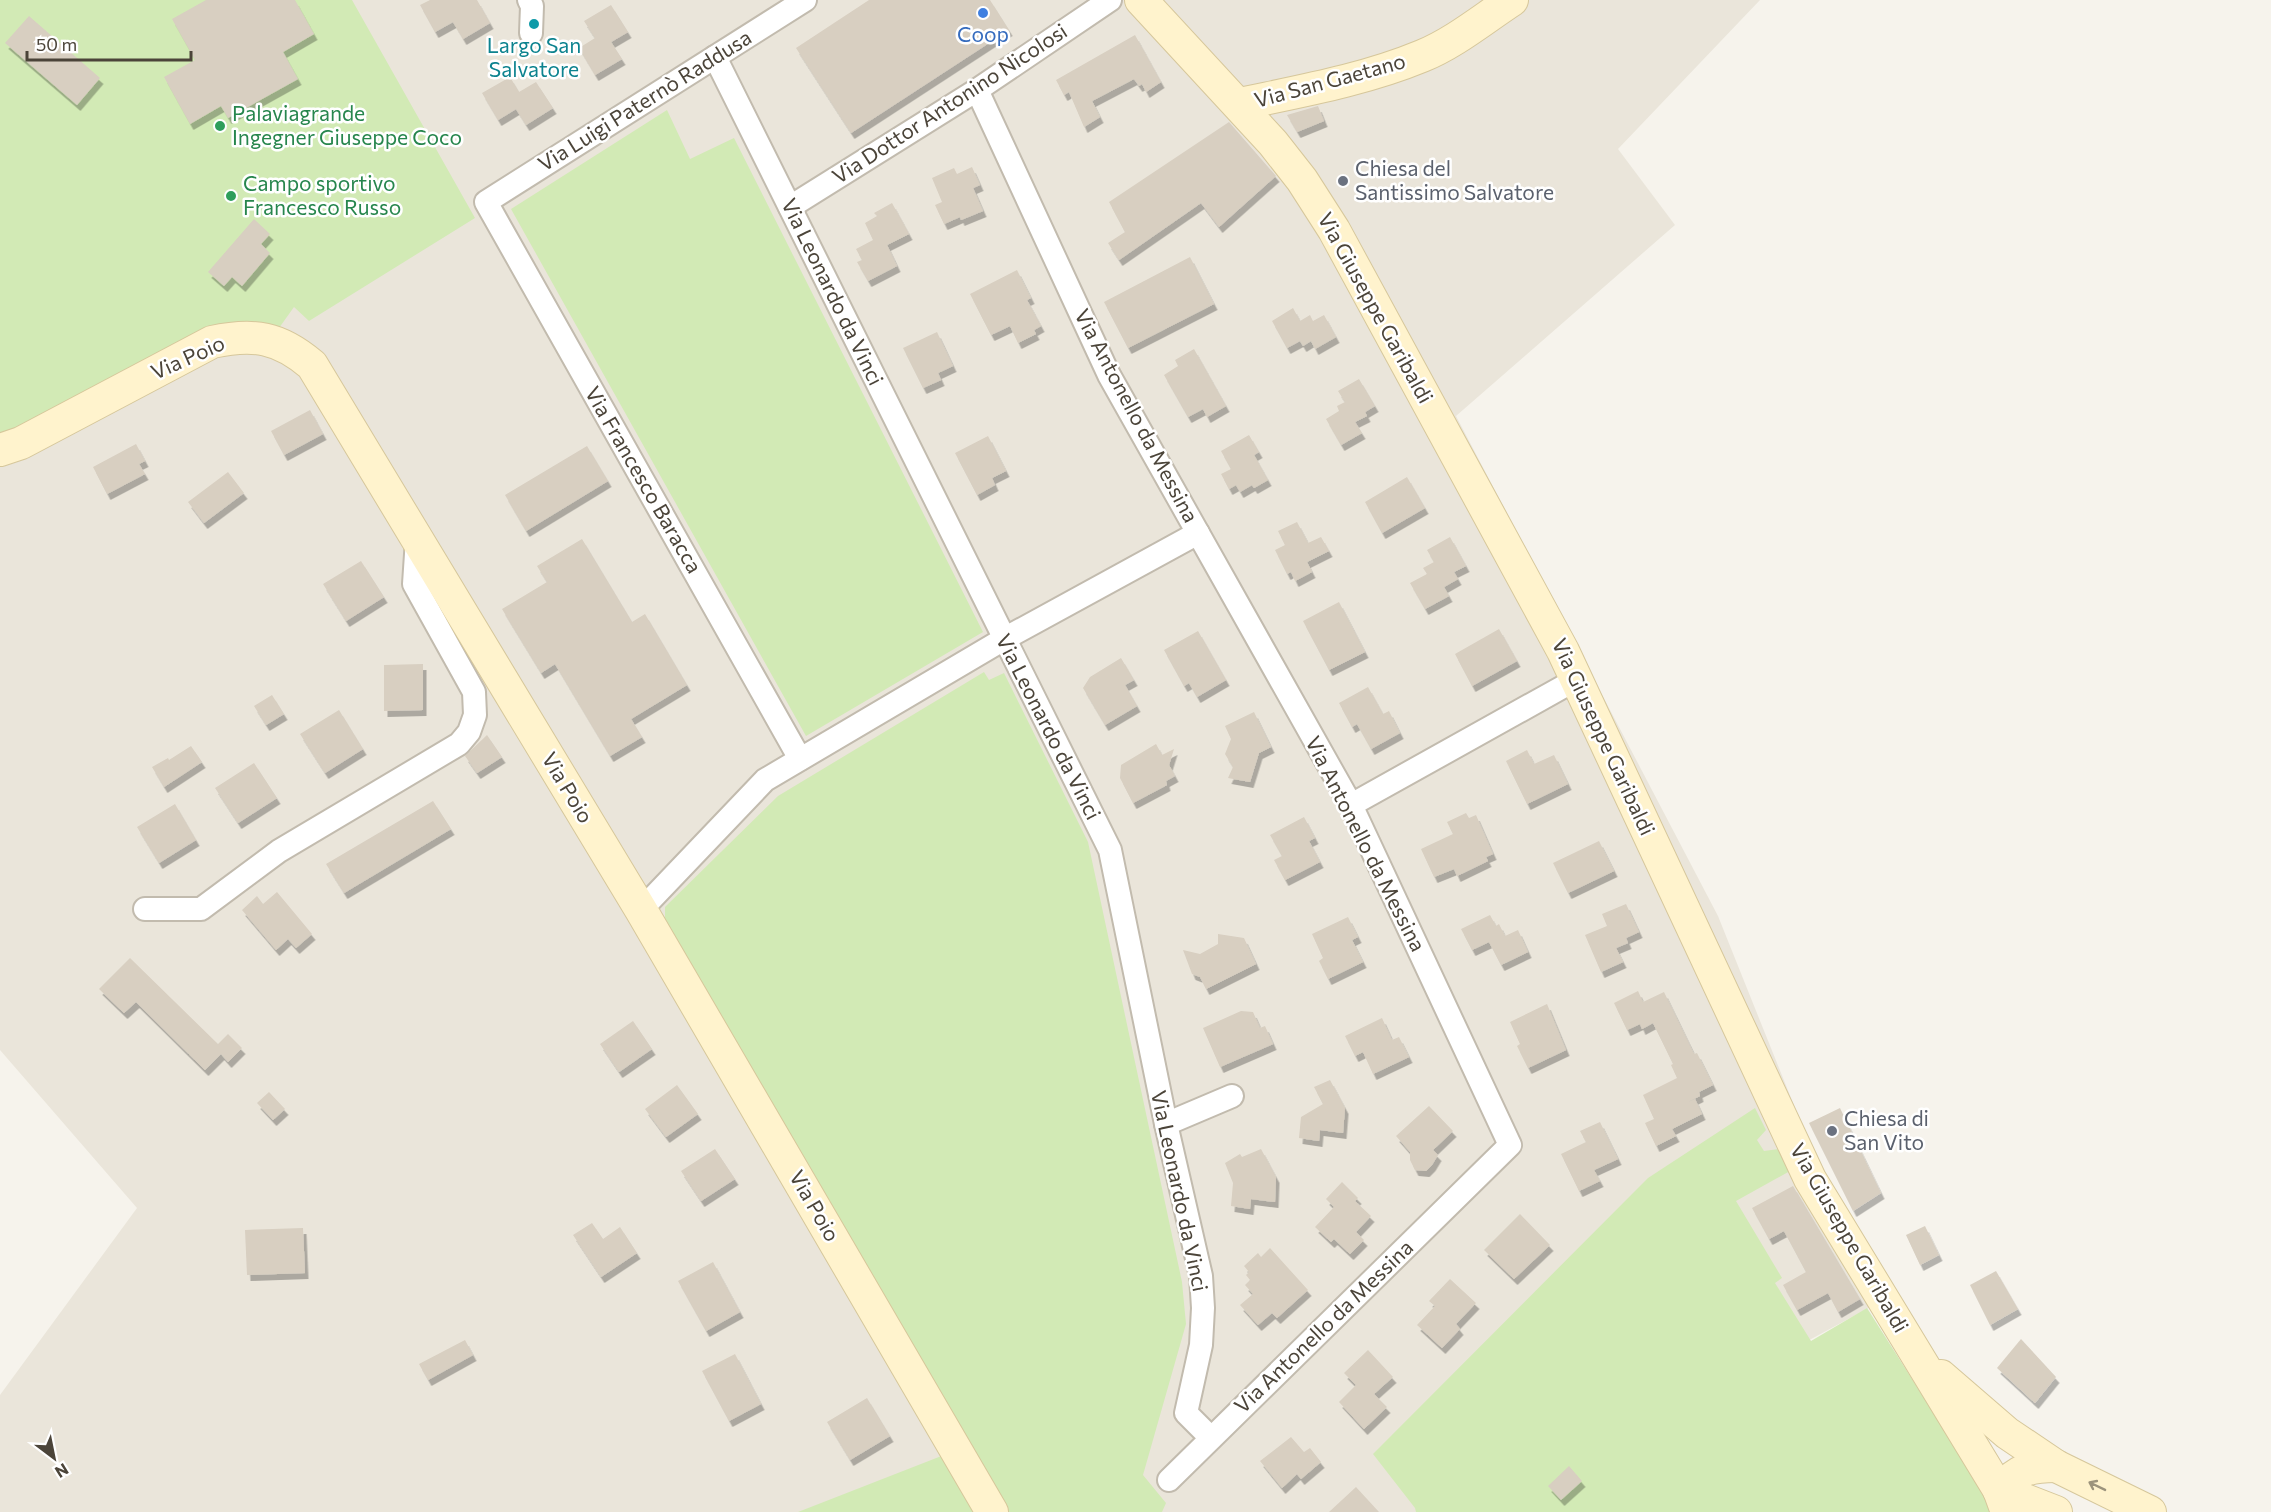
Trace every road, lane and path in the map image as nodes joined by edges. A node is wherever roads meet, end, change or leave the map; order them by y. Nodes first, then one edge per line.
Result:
1 (529, 0) edge
2 (805, 0) edge
3 (1110, 0) edge
4 (1142, 0) edge
5 (1512, 0) edge
6 (531, 33) dead end
7 (715, 57) junction
8 (978, 90) junction
9 (1240, 104) junction
10 (486, 202) joint
11 (790, 207) junction
12 (0, 450) edge
13 (1198, 533) junction
14 (417, 539) junction
15 (1004, 639) junction
16 (1577, 679) junction
17 (800, 759) junction
18 (1351, 805) junction
19 (145, 909) dead end
20 (641, 910) junction
21 (1232, 1095) dead end
22 (1166, 1124) junction
23 (1914, 1352) junction
24 (1211, 1438) junction
25 (2056, 1466) junction
26 (1169, 1480) dead end
27 (2003, 1501) edge
28 (992, 1512) edge
29 (2056, 1512) edge
30 (2150, 1512) edge

1 - 6 street
2 - 7 street, Via Luigi Paternò Raddusa
3 - 8 street, Via Dottor Antonino Nicolosi
4 - 9 street, Via Giuseppe Garibaldi
5 - 9 street, Via San Gaetano
7 - 10 street, Via Luigi Paternò Raddusa
7 - 11 street, Via Leonardo da Vinci
8 - 11 street, Via Dottor Antonino Nicolosi
8 - 13 street, Via Antonello da Messina
9 - 16 street, Via Giuseppe Garibaldi
10 - 17 street, Via Francesco Baracca
11 - 15 street, Via Leonardo da Vinci
12 - 14 street, Via Poio
13 - 15 street
13 - 18 street, Via Antonello da Messina
14 - 19 street
14 - 20 street, Via Poio
15 - 17 street
15 - 22 street, Via Leonardo da Vinci
16 - 18 street
16 - 23 street, Via Giuseppe Garibaldi
17 - 20 street
18 - 24 street, Via Antonello da Messina
20 - 28 street, Via Poio
21 - 22 street
22 - 24 street, Via Leonardo da Vinci
23 - 25 street
23 - 27 street, Via Giuseppe Garibaldi
24 - 26 street, Via Antonello da Messina
25 - 27 street
30 -> 25 street
27 - 29 street

